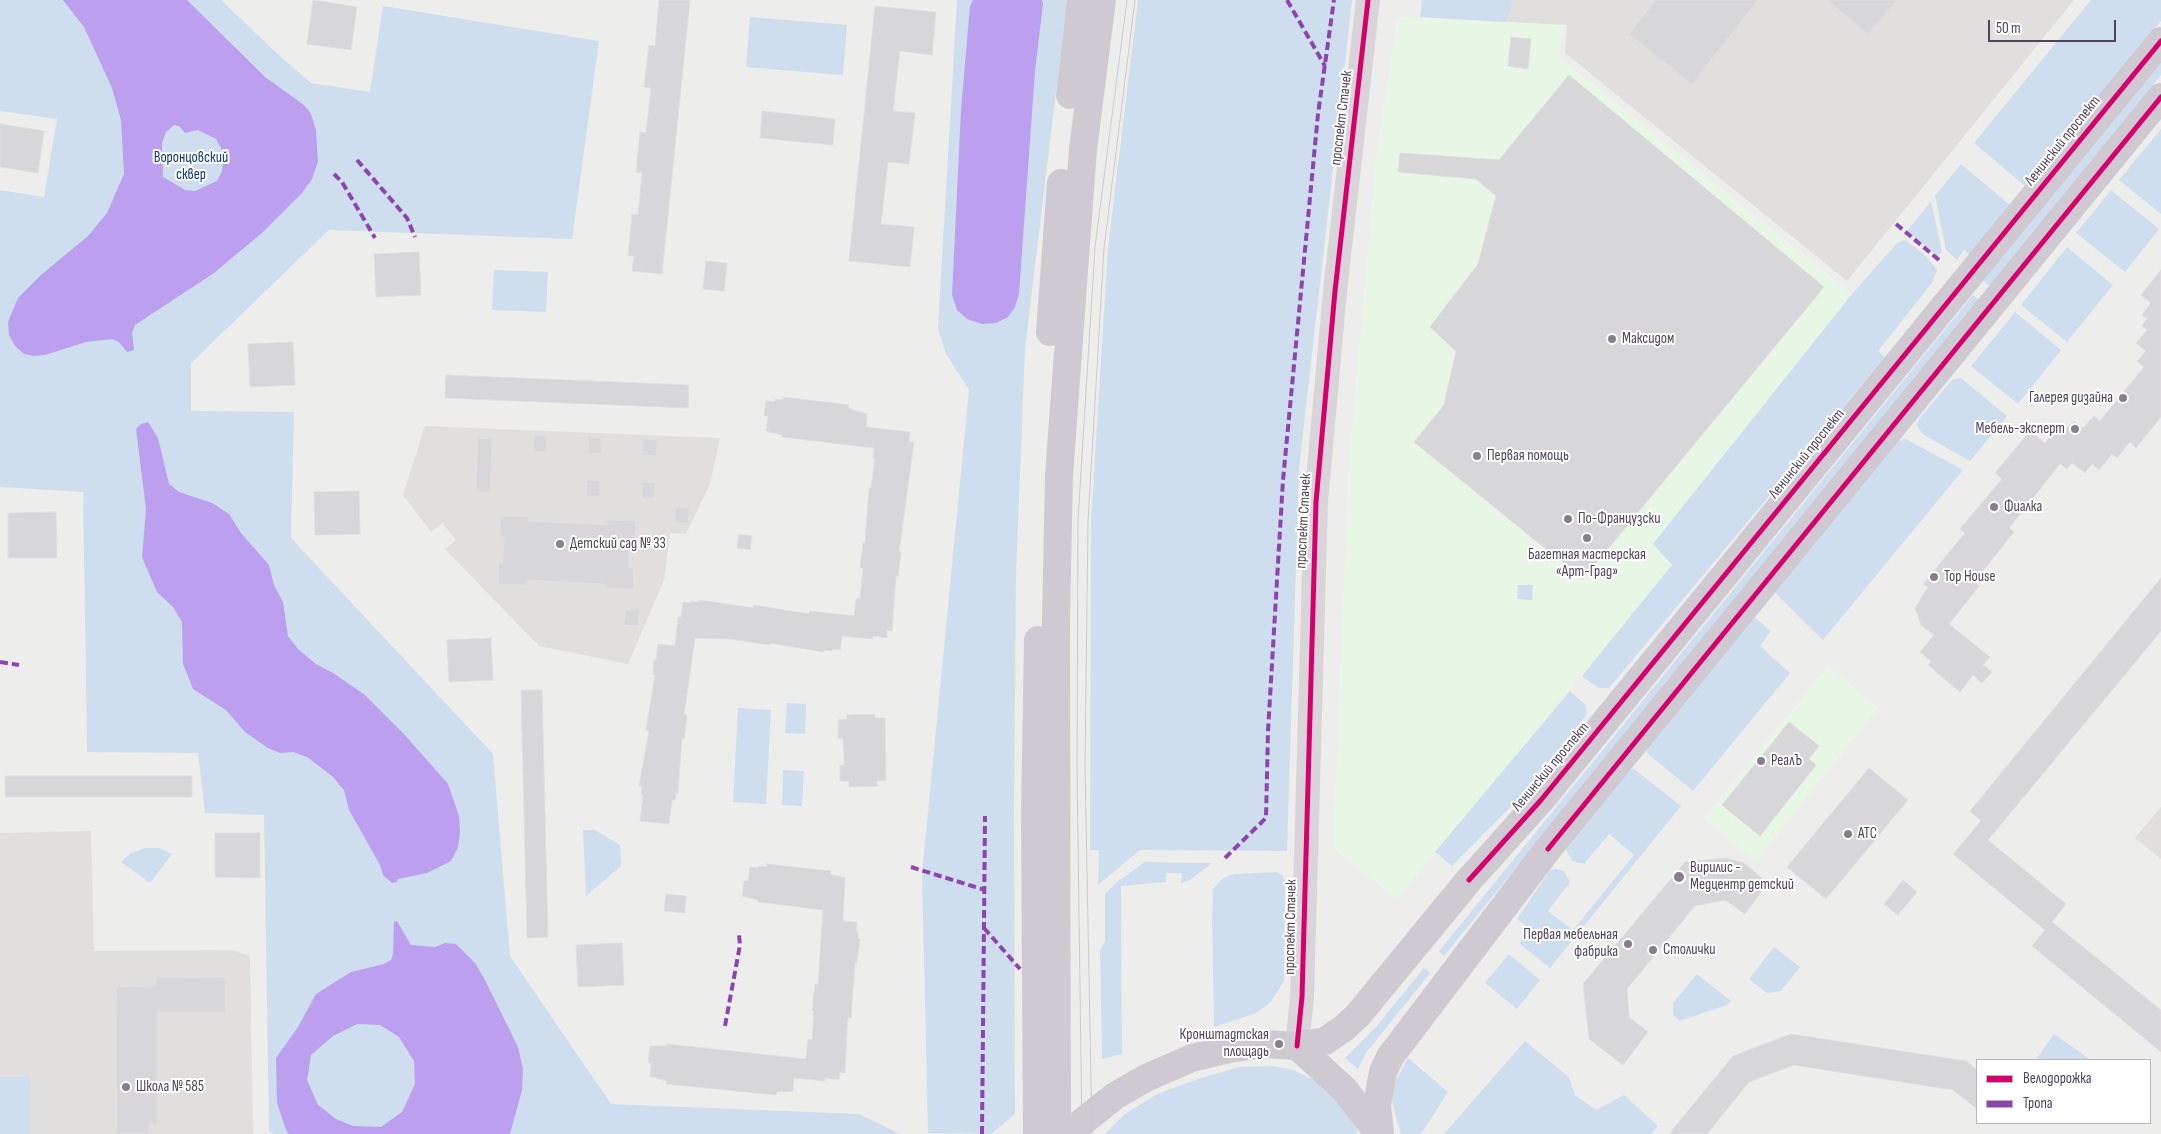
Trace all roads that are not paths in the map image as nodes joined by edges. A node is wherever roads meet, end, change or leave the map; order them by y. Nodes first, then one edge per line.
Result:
1 (1081, 0) edge
2 (1102, 0) edge
3 (1368, 0) edge
4 (2161, 41) edge
5 (2161, 97) edge
6 (1297, 1046) junction
7 (1037, 1134) edge
8 (1057, 1134) edge
9 (1066, 1134) edge
10 (1380, 1134) edge

1 - 7 main road
2 - 8 main road
3 - 6 street, проспект Стачек
4 - 6 main road, Ленинский проспект
5 - 10 main road
6 - 9 main road
6 - 10 main road

